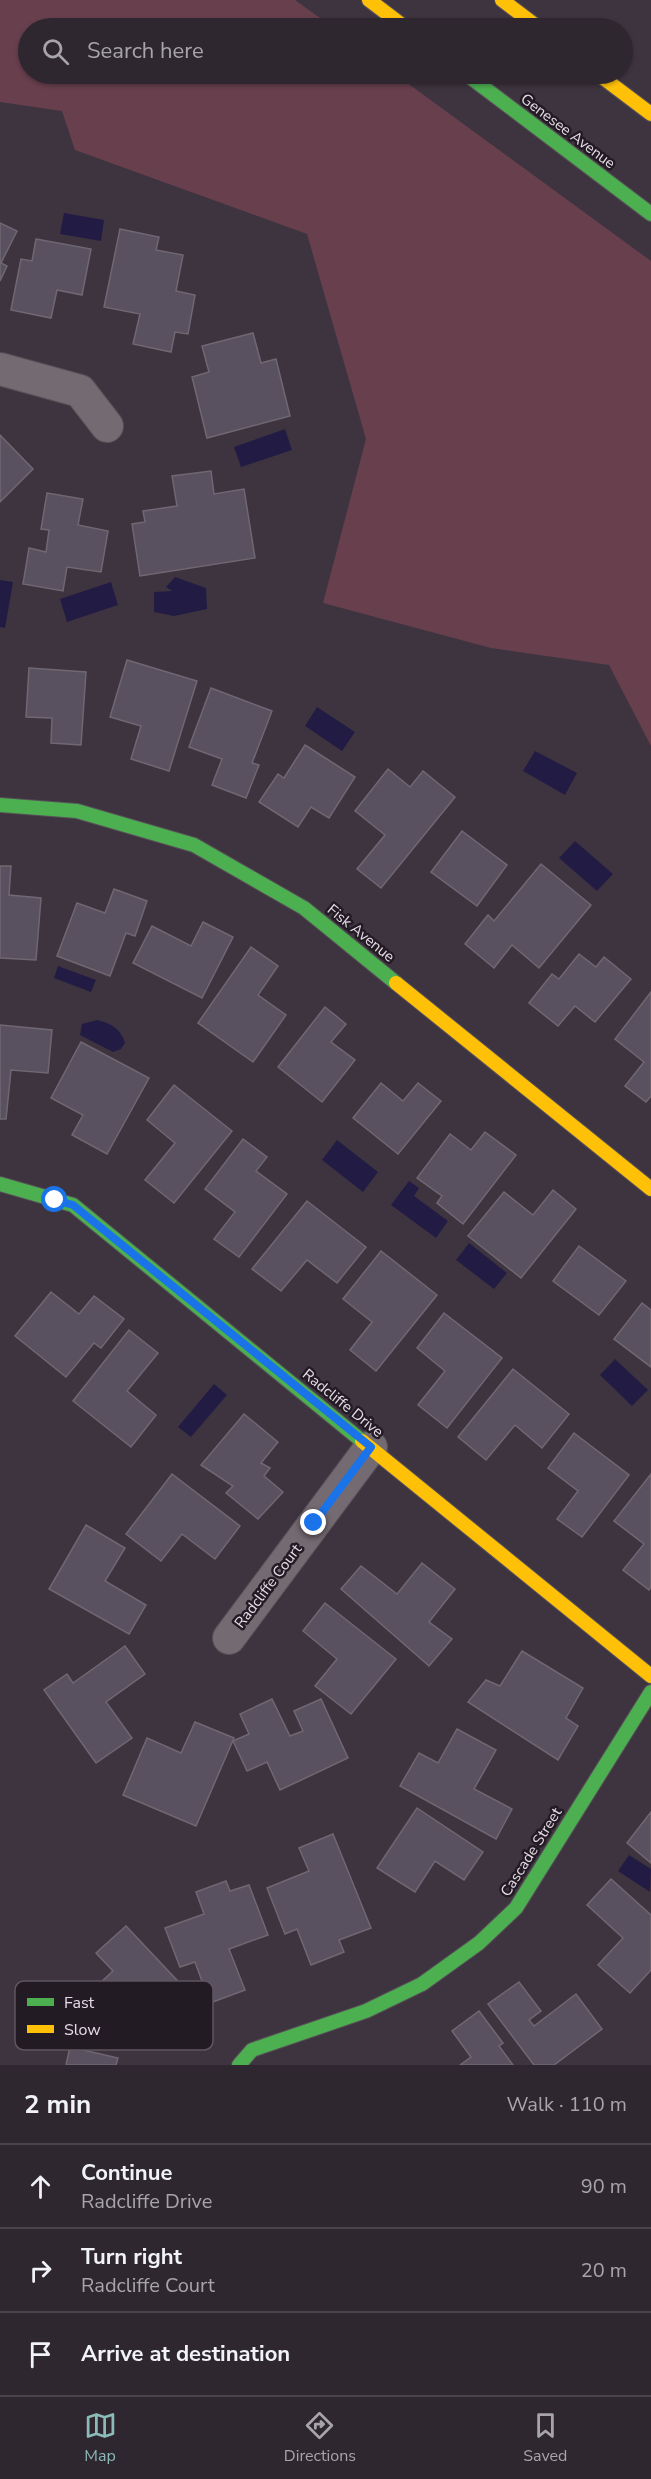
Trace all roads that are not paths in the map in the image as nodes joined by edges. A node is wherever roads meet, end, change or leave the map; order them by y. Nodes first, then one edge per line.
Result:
1 (369, 0) edge
2 (502, 0) edge
3 (393, 18) edge
4 (526, 18) edge
5 (479, 84) edge
6 (611, 84) edge
7 (651, 114) edge
8 (651, 214) edge
9 (0, 369) edge
10 (107, 426) dead end
11 (0, 805) edge
12 (0, 1184) edge
13 (651, 1189) edge
14 (371, 1447) junction
15 (229, 1638) dead end
16 (651, 1676) edge
17 (651, 1692) edge
18 (238, 2065) edge

1 - 3 street
2 - 4 street
5 - 8 street, Genesee Avenue
6 - 7 street
9 - 10 street
11 - 13 street, Fisk Avenue
12 - 14 street, Radcliffe Drive
14 - 15 street, Radcliffe Court
14 - 16 street, Radcliffe Drive
17 - 18 street, Cascade Street

